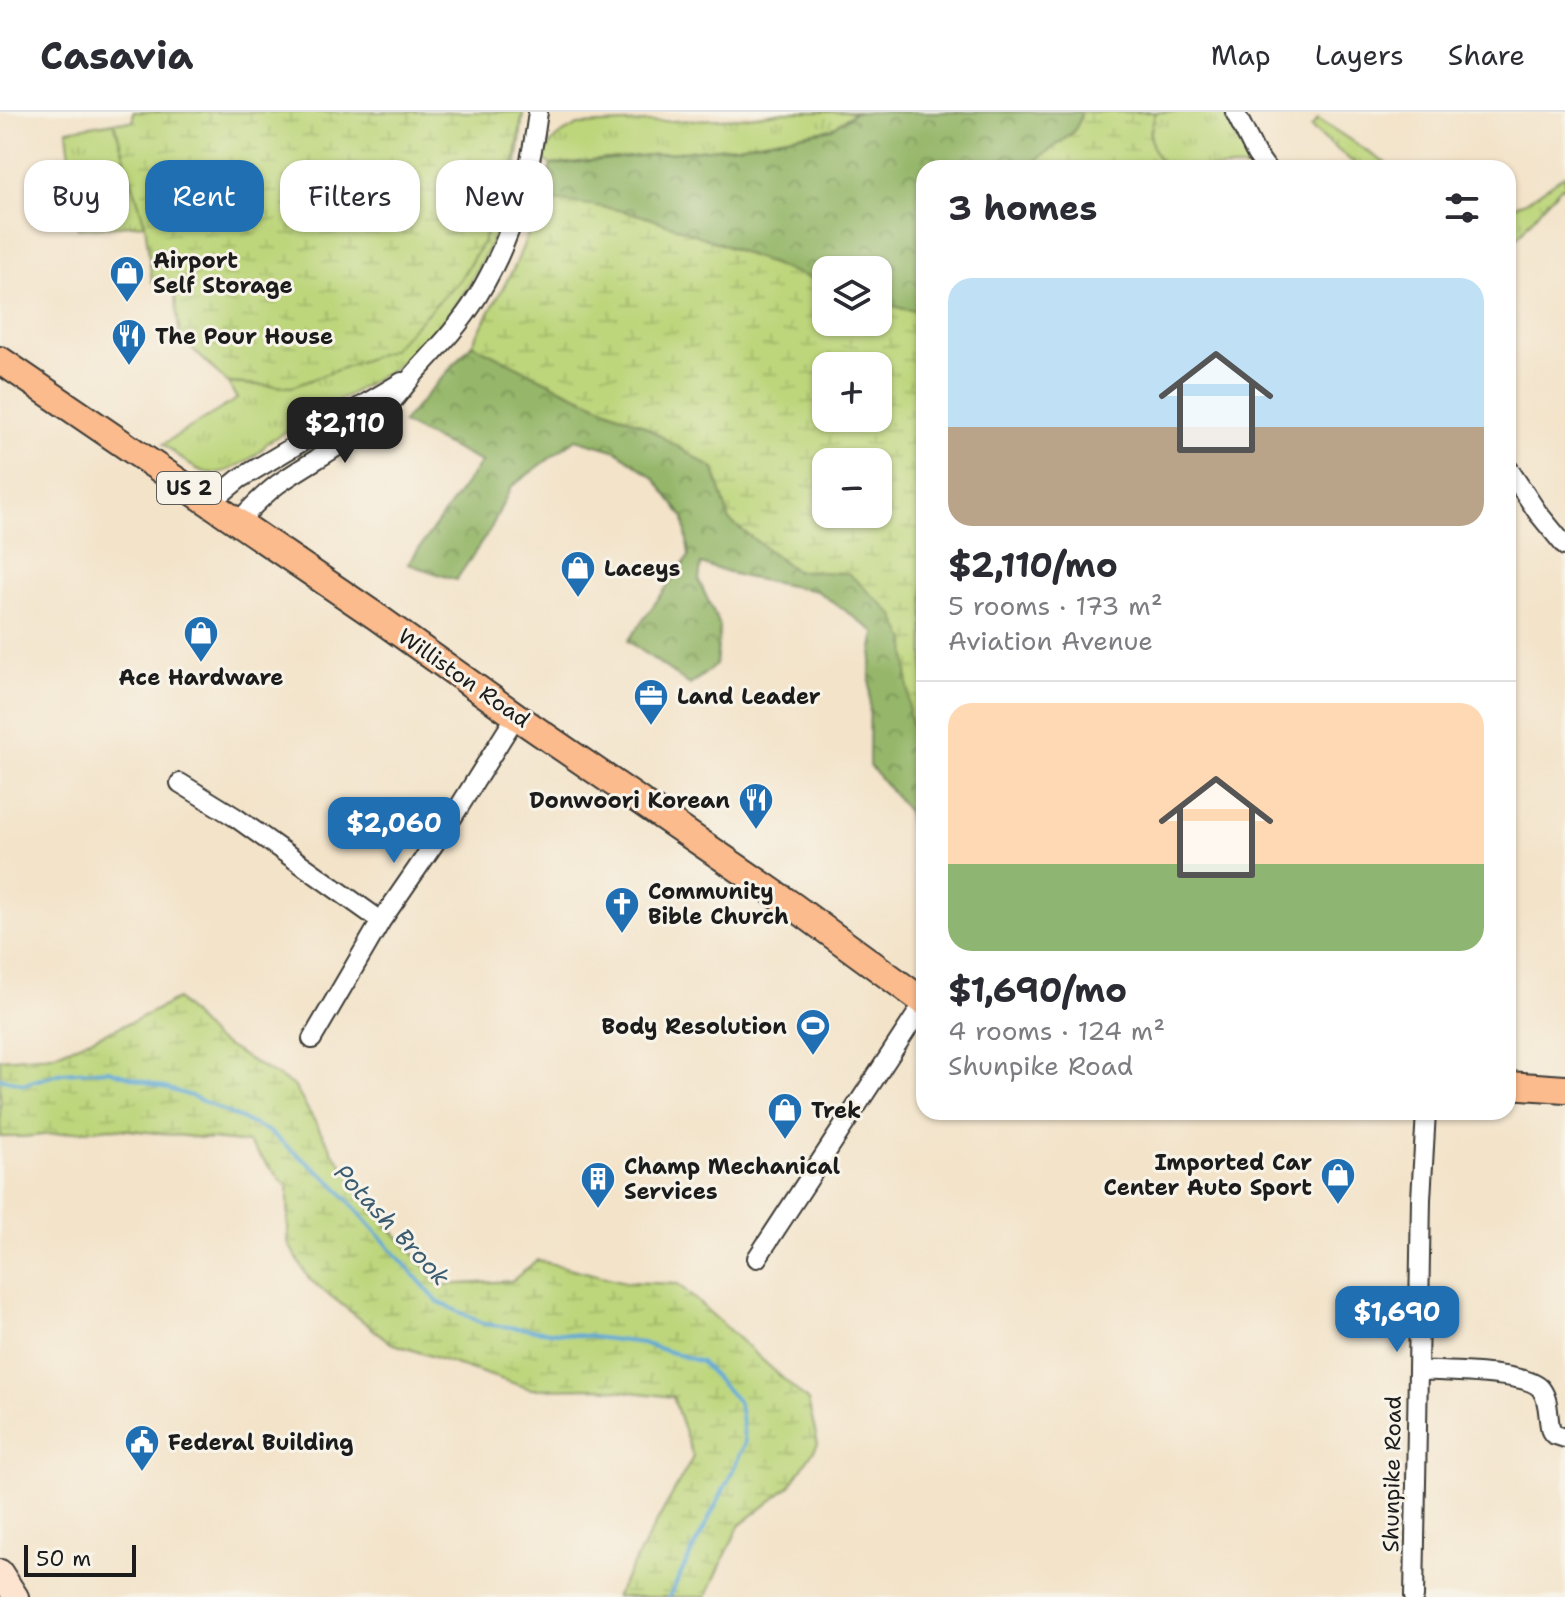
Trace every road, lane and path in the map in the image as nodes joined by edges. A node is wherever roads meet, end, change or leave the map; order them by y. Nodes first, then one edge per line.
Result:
1 (538, 112) edge
2 (1235, 112) edge
3 (1260, 160) edge
4 (0, 360) edge
5 (414, 375) junction
6 (1516, 481) edge
7 (210, 503) junction
8 (238, 522) junction
9 (1565, 546) edge
10 (516, 716) junction
11 (180, 783) dead end
12 (381, 921) junction
13 (916, 997) edge
14 (916, 1015) edge
15 (312, 1039) dead end
16 (1516, 1086) edge
17 (1565, 1089) edge
18 (1426, 1120) edge
19 (757, 1258) dead end
20 (1418, 1370) junction
21 (1565, 1438) edge
22 (0, 1572) edge
23 (16, 1597) edge
24 (1414, 1597) edge

1 - 5 street
2 - 3 street
4 - 7 main road, Williston Road / US 2
5 - 7 street
5 - 8 street
6 - 9 street
7 - 8 main road, Williston Road / US 2
8 - 10 main road, Williston Road / US 2
10 - 12 street
10 - 13 main road, Williston Road / US 2
11 - 12 street
12 - 15 street
14 - 19 street
16 - 17 main road
18 - 20 street, Shunpike Road
20 - 21 street
20 - 24 street, Shunpike Road
22 - 23 main road

